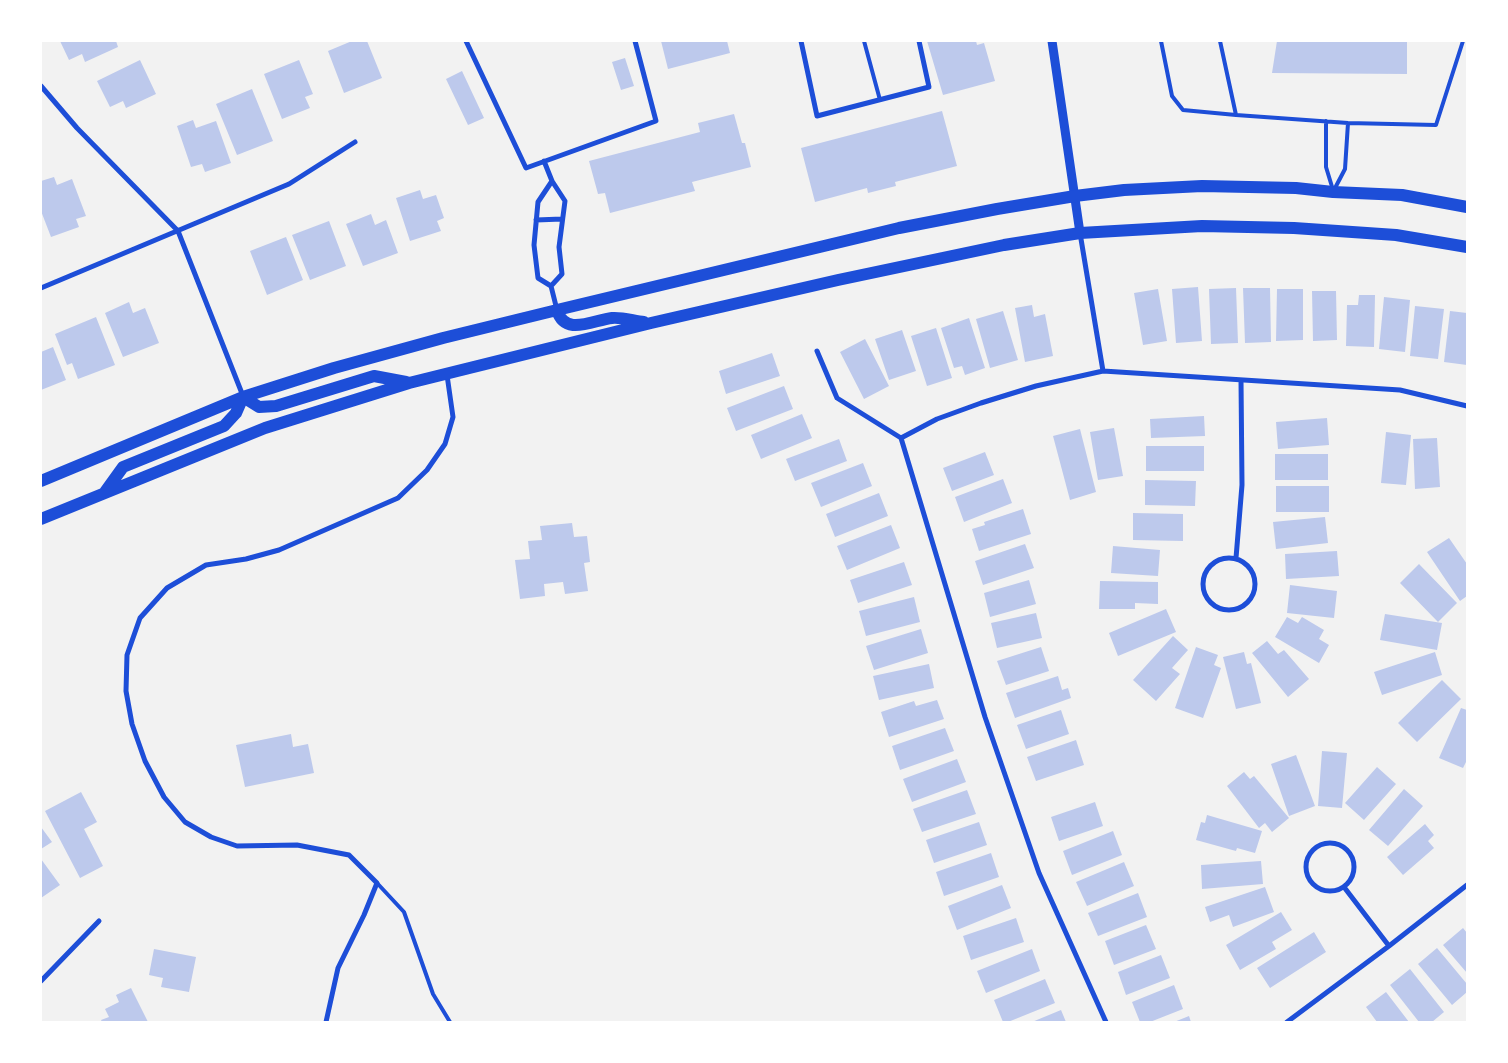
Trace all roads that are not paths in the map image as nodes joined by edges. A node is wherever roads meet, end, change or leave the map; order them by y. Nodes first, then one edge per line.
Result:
1 (466, 41) edge
2 (636, 41) edge
3 (801, 41) edge
4 (864, 41) edge
5 (919, 41) edge
6 (1052, 41) edge
7 (1162, 41) edge
8 (1220, 41) edge
9 (1463, 41) edge
10 (41, 86) edge
11 (880, 100) junction
12 (1236, 114) junction
13 (1326, 121) junction
14 (1348, 123) junction
15 (354, 142) dead end
16 (544, 161) junction
17 (552, 181) junction
18 (1333, 192) junction
19 (1075, 196) junction
20 (1467, 207) edge
21 (562, 219) junction
22 (536, 220) junction
23 (178, 231) junction
24 (1080, 232) junction
25 (1467, 247) edge
26 (551, 286) junction
27 (41, 288) edge
28 (557, 310) junction
29 (651, 323) junction
30 (817, 351) dead end
31 (1103, 371) junction
32 (447, 373) junction
33 (1241, 380) junction
34 (408, 383) junction
35 (244, 397) junction
36 (1467, 406) edge
37 (901, 438) junction
38 (41, 481) edge
39 (105, 492) junction
40 (41, 519) edge
41 (1236, 558) junction
42 (377, 883) junction
43 (1467, 885) edge
44 (1344, 888) junction
45 (99, 921) dead end
46 (1390, 946) junction
47 (41, 981) edge
48 (326, 1022) edge
49 (450, 1022) edge
50 (1106, 1022) edge
51 (1287, 1022) edge

1 - 16 street
2 - 16 street
3 - 11 street
4 - 11 lane
5 - 11 street
6 - 19 street
7 - 12 lane
8 - 12 lane
9 - 14 lane
10 - 23 street
12 - 13 lane
13 - 14 lane
13 - 18 lane
14 - 18 lane
15 - 23 street
16 - 17 street
17 - 21 street
17 - 22 street
18 - 19 main road
18 - 20 main road
19 - 24 street
19 - 28 main road
21 - 22 street
21 - 26 street
22 - 26 street
23 - 27 street
23 - 35 street
24 - 25 main road
24 - 29 main road
24 - 31 street
26 - 28 street
28 - 29 main road
28 - 35 main road
29 - 32 main road
30 - 37 street
31 - 33 street
31 - 37 street
32 - 34 main road
32 - 42 street
33 - 36 street
33 - 41 street
34 - 35 main road
34 - 39 main road
35 - 38 main road
35 - 39 main road
37 - 50 street
39 - 40 main road
41 - 41 street
42 - 48 street
42 - 49 lane
43 - 46 street
44 - 44 street
44 - 46 street
45 - 47 street
46 - 51 street

